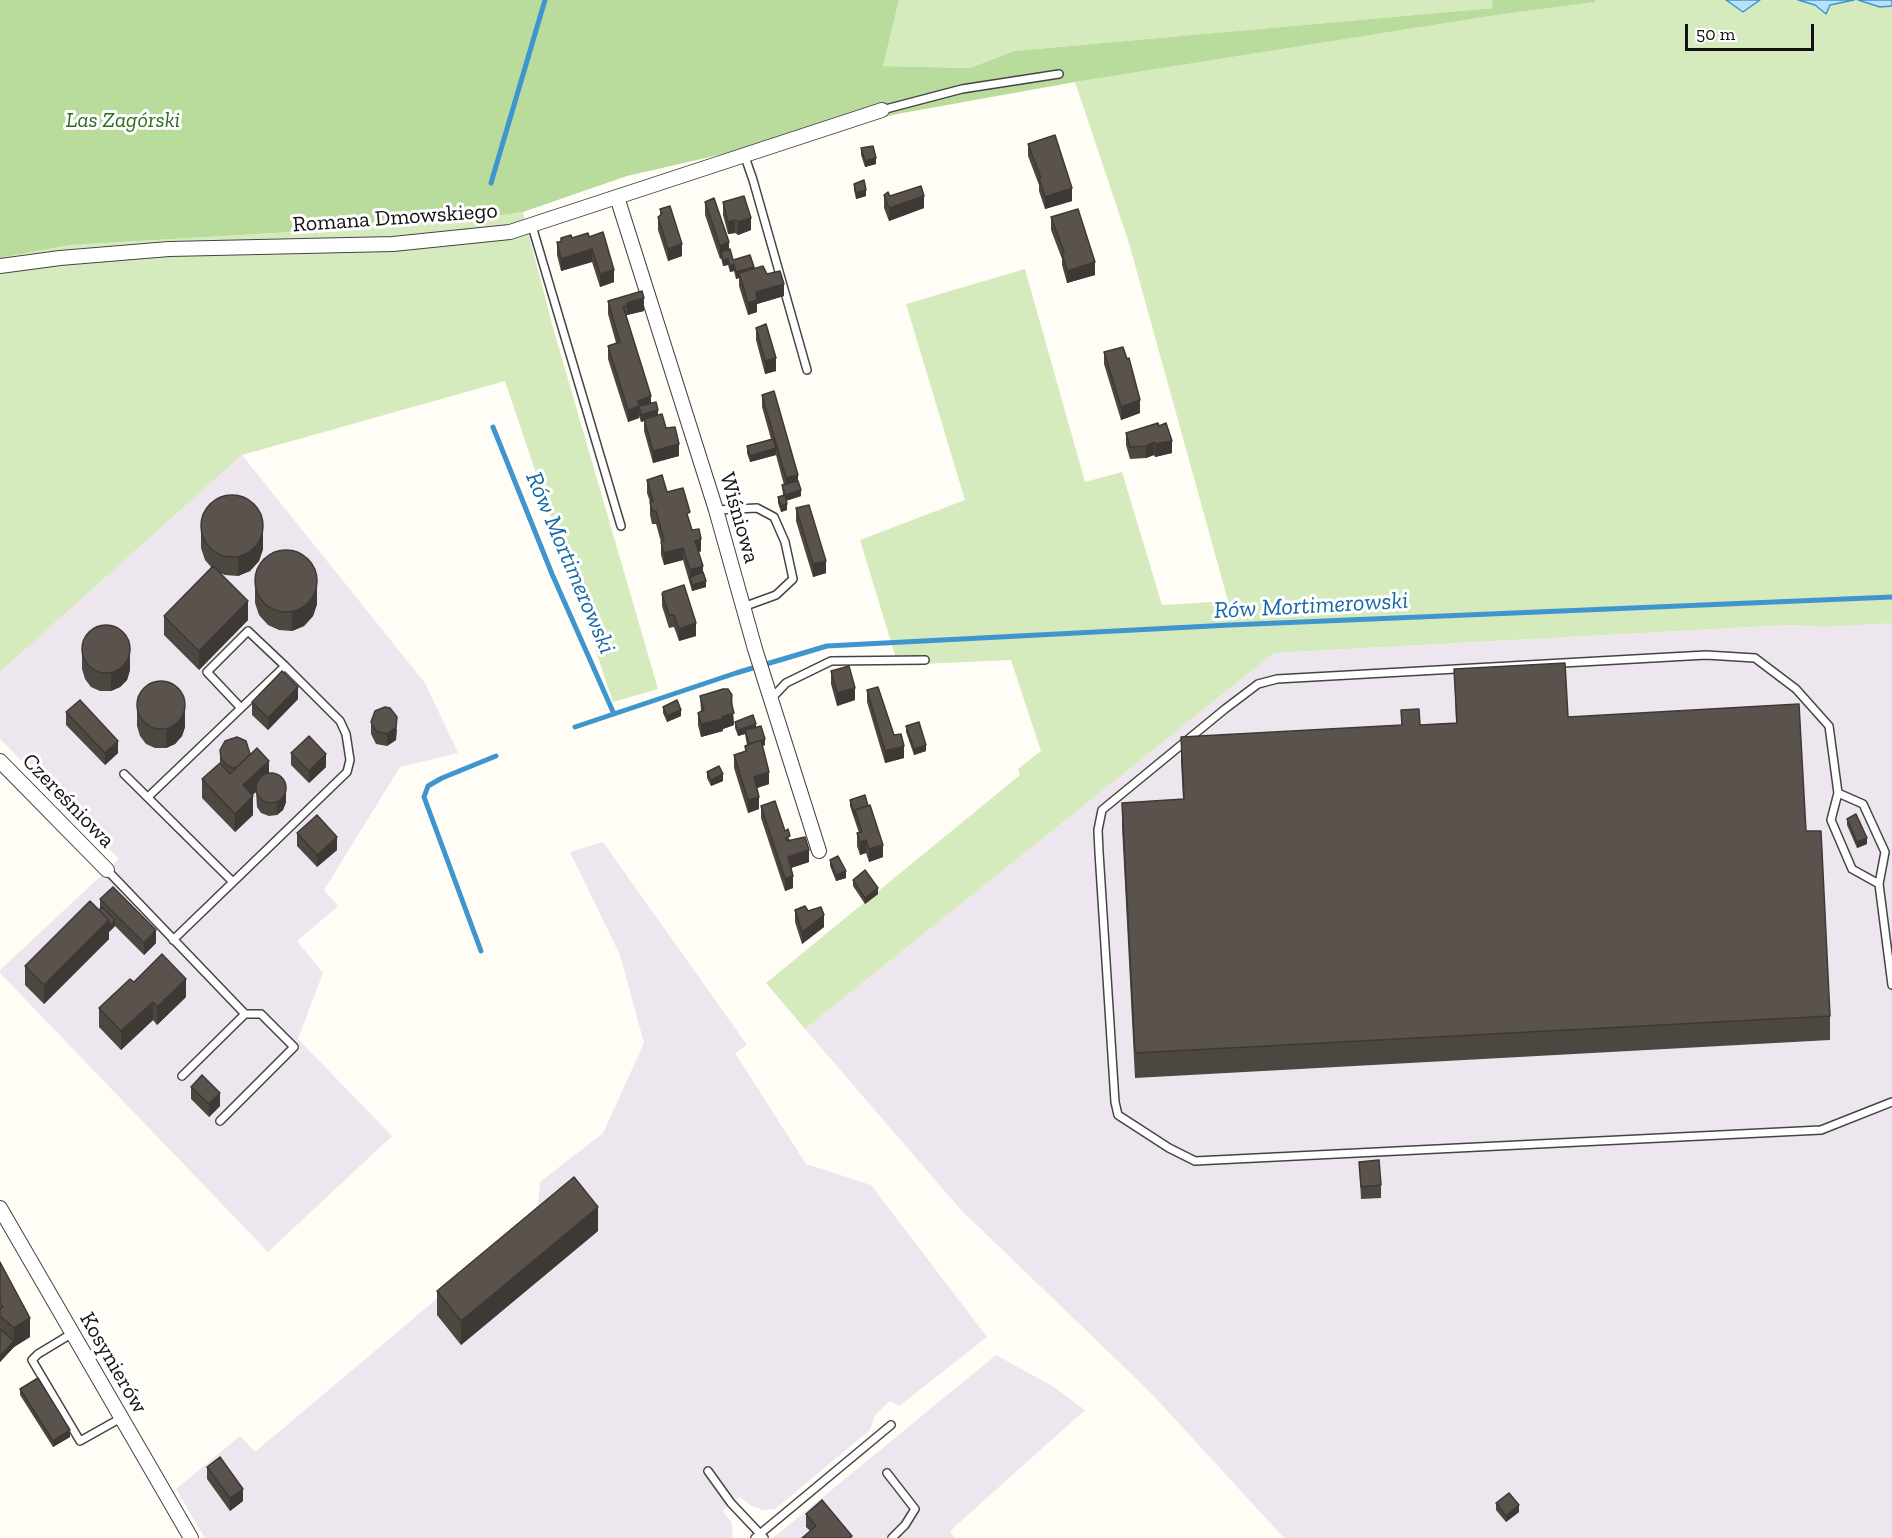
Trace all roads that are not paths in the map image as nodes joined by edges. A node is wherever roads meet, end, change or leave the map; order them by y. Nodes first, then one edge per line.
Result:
1 (1059, 74) dead end
2 (882, 110) joint
3 (744, 154) junction
4 (617, 197) junction
5 (532, 226) junction
6 (0, 266) edge
7 (807, 370) dead end
8 (716, 510) junction
9 (621, 526) dead end
10 (743, 607) junction
11 (925, 660) dead end
12 (285, 666) junction
13 (771, 699) junction
14 (241, 708) junction
15 (0, 761) edge
16 (124, 774) dead end
17 (1838, 793) junction
18 (148, 797) junction
19 (819, 850) dead end
20 (107, 870) joint
21 (232, 882) junction
22 (1879, 884) junction
23 (174, 940) junction
24 (1892, 985) edge
25 (245, 1014) junction
26 (182, 1076) dead end
27 (1892, 1102) edge
28 (220, 1121) dead end
29 (1, 1214) edge
30 (71, 1334) junction
31 (121, 1418) junction
32 (891, 1425) dead end
33 (708, 1471) dead end
34 (887, 1473) dead end
35 (760, 1537) edge
36 (191, 1538) edge
37 (892, 1538) edge

1 - 2 lane
2 - 3 street, Romana Dmowskiego
3 - 4 street, Romana Dmowskiego
3 - 7 lane
4 - 5 street, Romana Dmowskiego
4 - 8 street, Wiśniowa
5 - 6 street, Romana Dmowskiego
5 - 9 lane
8 - 10 street, Wiśniowa
8 - 10 lane
10 - 13 street, Wiśniowa
11 - 13 lane
12 - 14 lane
12 - 14 lane
12 - 21 lane
13 - 19 street, Wiśniowa
14 - 18 lane
15 - 20 street, Czereśniowa
16 - 18 lane
17 - 22 lane
17 - 22 lane
17 - 27 lane
18 - 21 lane
20 - 23 lane
21 - 23 lane
22 - 24 lane
23 - 25 lane
25 - 26 lane
25 - 28 lane
29 - 30 street, Kosynierów
30 - 31 street, Kosynierów
30 - 31 lane
31 - 36 street, Kosynierów
32 - 35 lane
33 - 35 lane
34 - 37 lane

